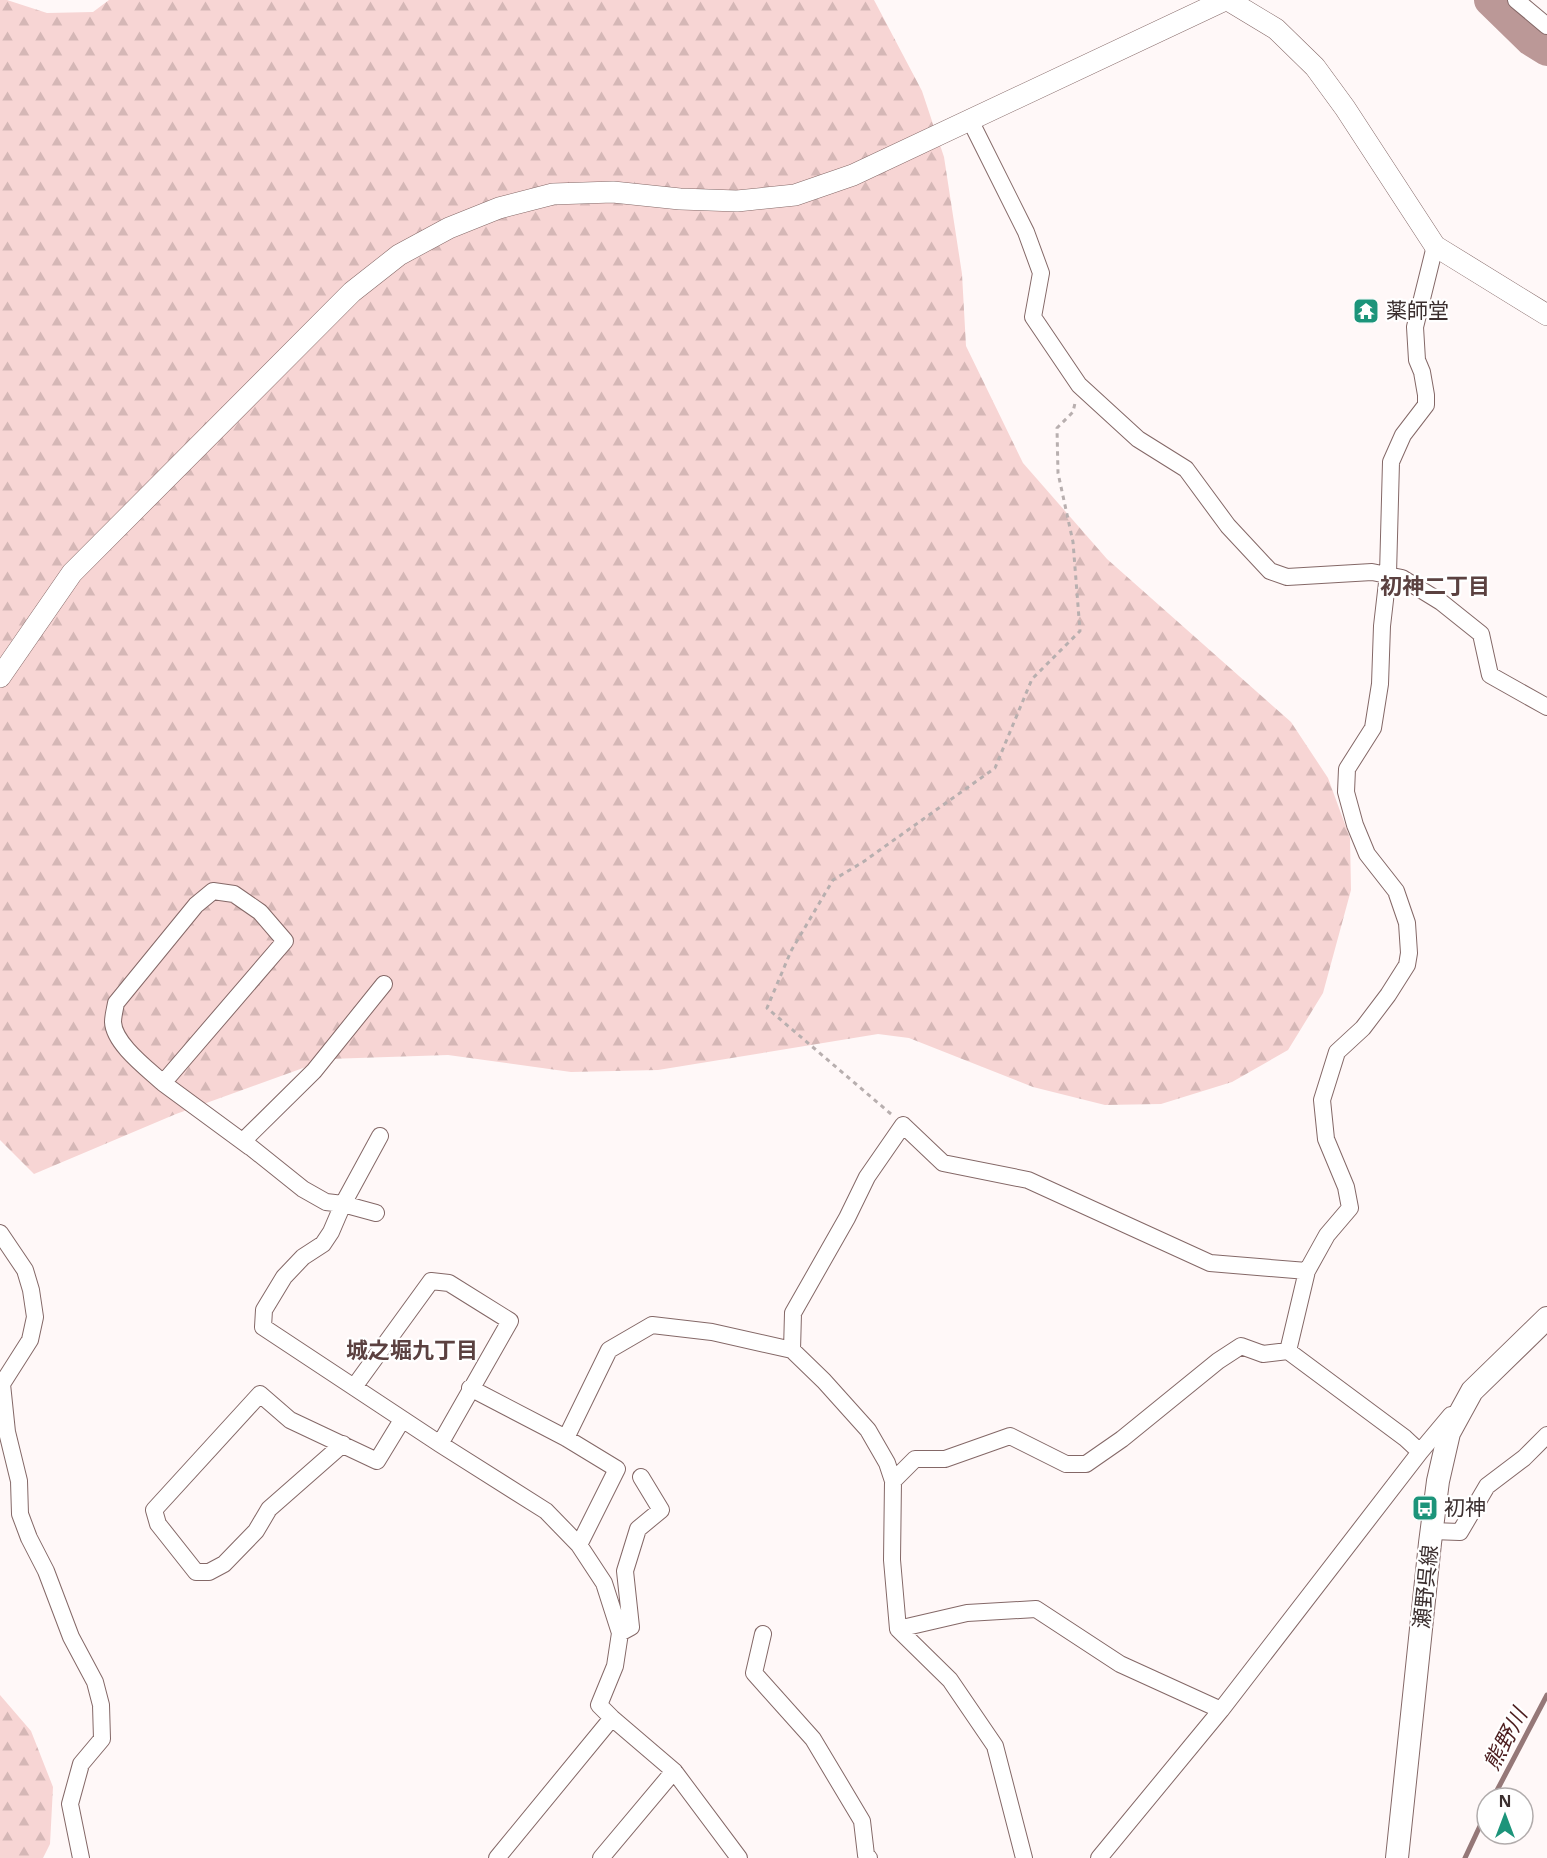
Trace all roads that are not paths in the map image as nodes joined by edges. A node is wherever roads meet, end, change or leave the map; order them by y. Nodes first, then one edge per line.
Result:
1 (1226, 0) edge
2 (1516, 0) edge
3 (1547, 26) edge
4 (970, 120) junction
5 (1435, 246) junction
6 (1547, 315) edge
7 (1388, 574) junction
8 (0, 677) edge
9 (1547, 707) edge
10 (384, 984) dead end
11 (163, 1083) junction
12 (380, 1136) dead end
13 (243, 1141) junction
14 (343, 1204) junction
15 (376, 1213) dead end
16 (0, 1233) edge
17 (1307, 1271) junction
18 (1547, 1318) edge
19 (792, 1350) junction
20 (1288, 1351) junction
21 (1, 1384) edge
22 (354, 1387) junction
23 (470, 1388) junction
24 (1472, 1391) junction
25 (402, 1420) junction
26 (1547, 1435) edge
27 (566, 1438) junction
28 (344, 1444) junction
29 (440, 1444) junction
30 (1420, 1452) junction
31 (641, 1478) dead end
32 (893, 1481) junction
33 (1432, 1531) junction
34 (579, 1545) junction
35 (898, 1629) junction
36 (620, 1633) junction
37 (764, 1634) dead end
38 (1221, 1710) junction
39 (612, 1718) junction
40 (674, 1771) junction
41 (81, 1858) edge
42 (497, 1858) edge
43 (602, 1858) edge
44 (739, 1858) edge
45 (869, 1858) edge
46 (1024, 1858) edge
47 (1099, 1858) edge
48 (1397, 1858) edge

1 - 4 street
1 - 5 street
2 - 3 street
4 - 7 street
4 - 8 street
5 - 6 street
5 - 7 street
7 - 9 street
7 - 17 street
10 - 13 street
11 - 11 street
11 - 13 street
12 - 14 street
13 - 14 street
14 - 15 street
14 - 22 street
16 - 21 street
17 - 19 street
17 - 20 street
18 - 24 main road, 瀬野呉線
19 - 27 street
19 - 32 street
20 - 30 street
20 - 32 street
21 - 41 street
22 - 23 street
22 - 25 street
23 - 27 street
23 - 29 street
24 - 30 street
24 - 33 main road, 瀬野呉線
25 - 28 street
25 - 29 street
26 - 33 street
27 - 34 street
28 - 28 street
29 - 34 street
30 - 38 street
31 - 36 street
32 - 35 street
33 - 48 main road, 瀬野呉線
34 - 36 street
35 - 38 street
35 - 46 street
36 - 39 street
37 - 45 street
38 - 47 street
39 - 40 street
39 - 42 street
40 - 43 street
40 - 44 street

